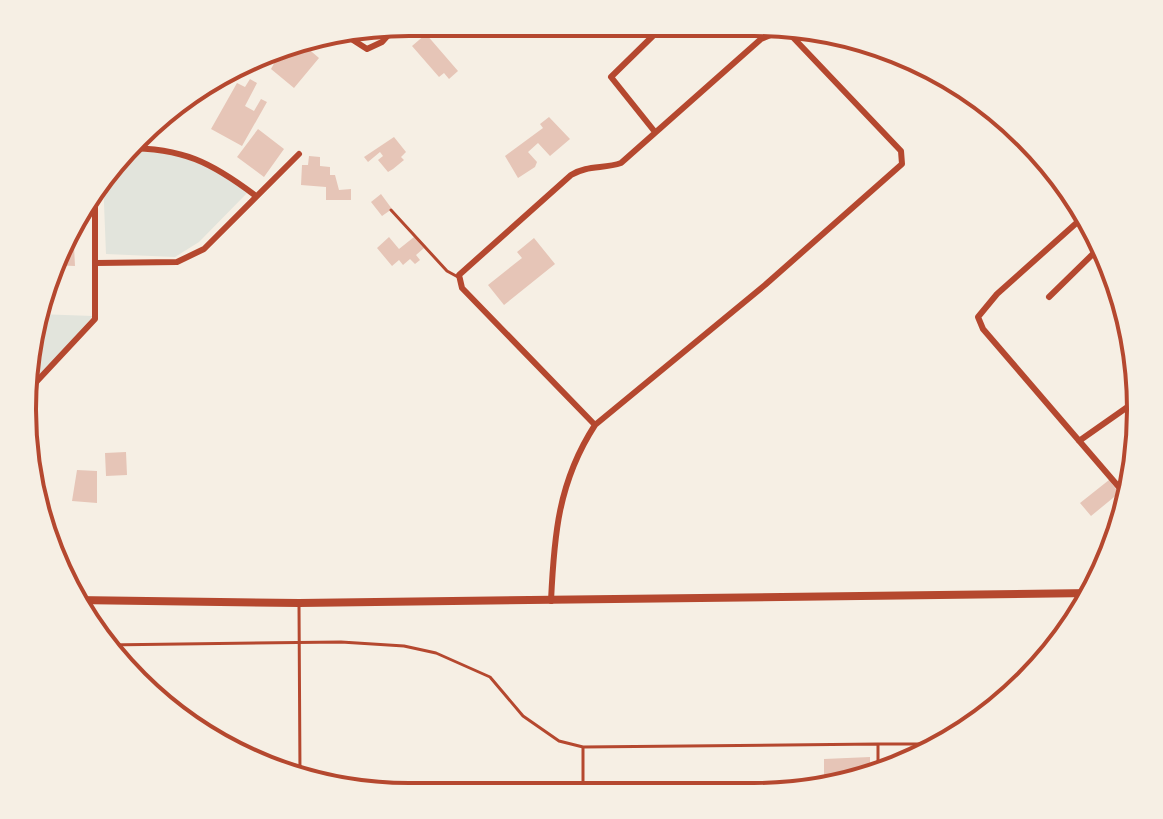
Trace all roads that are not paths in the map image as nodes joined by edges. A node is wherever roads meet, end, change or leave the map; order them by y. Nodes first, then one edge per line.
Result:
1 (653, 36) edge
2 (764, 36) edge
3 (387, 37) edge
4 (796, 39) edge
5 (353, 40) edge
6 (655, 132) junction
7 (141, 149) edge
8 (299, 154) dead end
9 (256, 196) junction
10 (95, 208) edge
11 (391, 210) dead end
12 (1077, 223) edge
13 (1093, 254) edge
14 (96, 263) junction
15 (458, 277) junction
16 (1049, 297) dead end
17 (37, 381) edge
18 (1127, 407) edge
19 (595, 425) junction
20 (1079, 441) junction
21 (1119, 487) edge
22 (1078, 593) edge
23 (89, 600) edge
24 (551, 601) junction
25 (299, 603) junction
26 (299, 644) junction
27 (120, 645) edge
28 (878, 744) junction
29 (919, 744) edge
30 (583, 747) junction
31 (878, 762) edge
32 (300, 766) edge
33 (583, 783) edge

1 - 6 street
2 - 6 street
3 - 5 street
4 - 19 street
6 - 15 street
7 - 9 street
8 - 9 street
9 - 14 street
10 - 14 street
11 - 15 lane
12 - 20 street
13 - 16 street
14 - 17 street
15 - 19 street
18 - 20 street
19 - 24 street
20 - 21 street
22 - 24 main road
23 - 25 main road
24 - 25 main road
25 - 26 lane
26 - 27 lane
26 - 30 lane
26 - 32 lane
28 - 29 lane
28 - 30 lane
28 - 31 lane
30 - 33 lane

